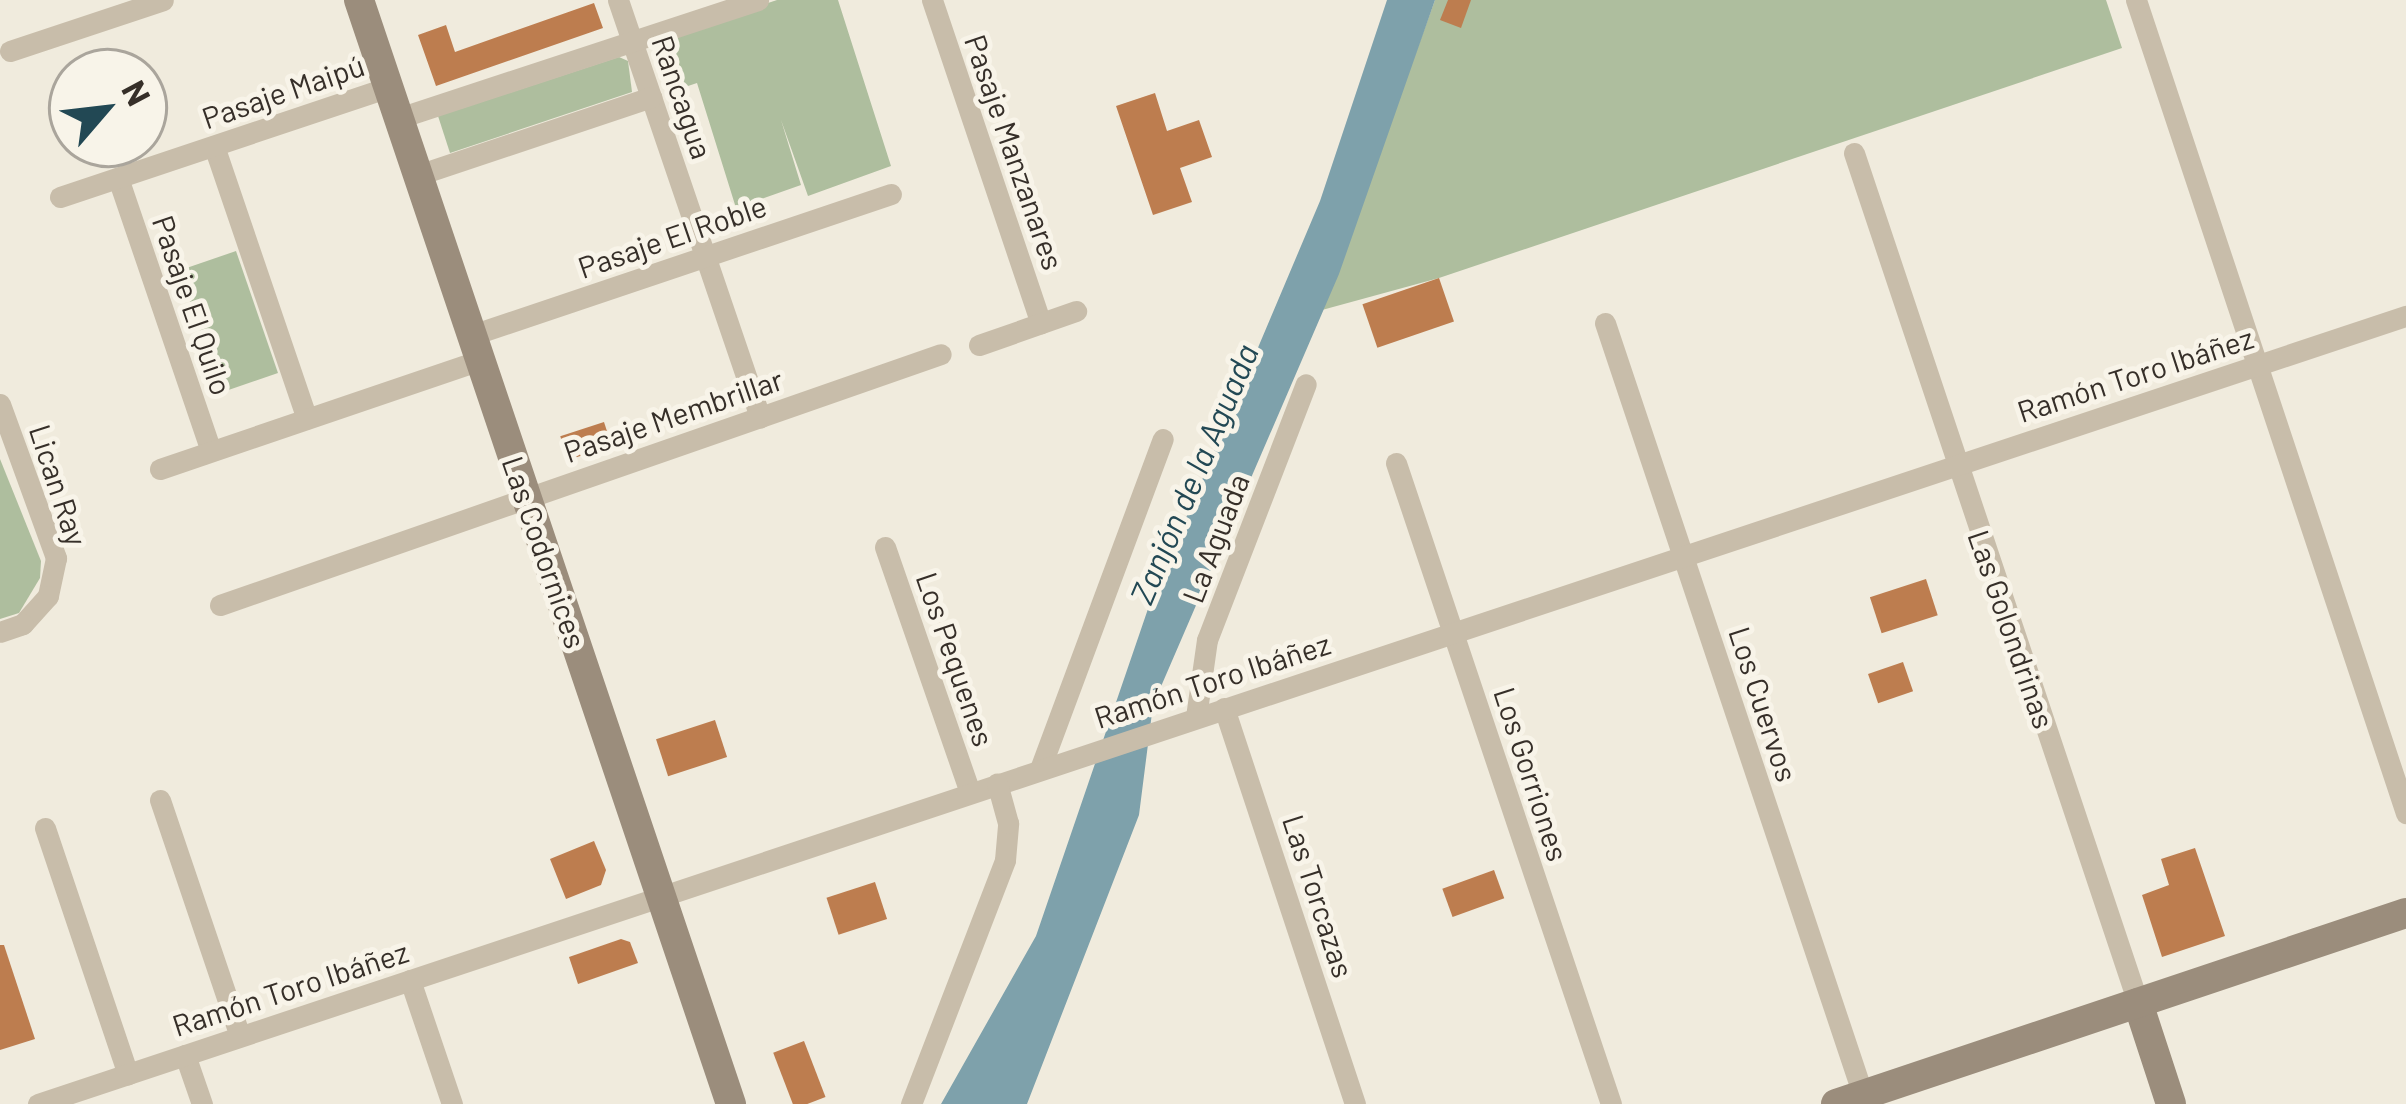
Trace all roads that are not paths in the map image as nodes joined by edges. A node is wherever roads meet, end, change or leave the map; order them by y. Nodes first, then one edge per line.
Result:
1 (163, 0) edge
2 (359, 0) edge
3 (619, 0) edge
4 (758, 0) edge
5 (932, 0) edge
6 (2136, 0) edge
7 (632, 41) junction
8 (10, 51) dead end
9 (388, 87) junction
10 (651, 97) junction
11 (399, 118) junction
12 (214, 146) junction
13 (1853, 153) dead end
14 (418, 175) junction
15 (118, 178) junction
16 (891, 194) dead end
17 (60, 197) dead end
18 (706, 257) junction
19 (1076, 311) dead end
20 (2406, 316) edge
21 (1041, 323) junction
22 (1605, 323) dead end
23 (979, 345) dead end
24 (476, 348) junction
25 (941, 354) dead end
26 (2258, 365) junction
27 (1306, 384) dead end
28 (0, 404) edge
29 (760, 417) junction
30 (307, 419) junction
31 (1163, 440) dead end
32 (211, 452) junction
33 (1396, 463) dead end
34 (1957, 465) junction
35 (160, 469) dead end
36 (526, 497) junction
37 (884, 547) dead end
38 (1683, 556) junction
39 (220, 605) dead end
40 (0, 632) edge
41 (1453, 632) junction
42 (1224, 708) junction
43 (1187, 720) junction
44 (1040, 769) junction
45 (997, 783) junction
46 (970, 792) junction
47 (160, 800) dead end
48 (2406, 813) edge
49 (45, 828) dead end
50 (661, 896) junction
51 (2406, 913) edge
52 (410, 980) junction
53 (2138, 1003) junction
54 (240, 1036) junction
55 (185, 1054) junction
56 (128, 1073) junction
57 (1855, 1101) edge
58 (38, 1104) edge
59 (202, 1104) edge
60 (452, 1104) edge
61 (730, 1104) edge
62 (911, 1104) edge
63 (1355, 1104) edge
64 (1611, 1104) edge
65 (2171, 1104) edge

1 - 8 street
2 - 9 street, Las Codornices
3 - 7 street, Rancagua
4 - 7 street
5 - 21 street, Pasaje Manzanares
6 - 26 street
7 - 10 street, Rancagua
7 - 11 street
9 - 11 street, Las Codornices
9 - 12 street, Pasaje Maipú
10 - 14 street
10 - 18 street, Rancagua
11 - 14 street, Las Codornices
12 - 15 street, Pasaje Maipú
12 - 30 street
13 - 34 street, Las Golondrinas
14 - 24 street, Las Codornices
15 - 17 street, Pasaje Maipú
15 - 32 street, Pasaje El Quilo
16 - 18 street, Pasaje El Roble
18 - 24 street, Pasaje El Roble
18 - 29 street, Rancagua
19 - 21 street
20 - 26 street, Ramón Toro Ibáñez
21 - 23 street
22 - 38 street, Los Cuervos
24 - 30 street, Pasaje El Roble
24 - 36 street, Las Codornices
25 - 29 street, Pasaje Membrillar
26 - 34 street, Ramón Toro Ibáñez
26 - 48 street
27 - 43 street, La Aguada
28 - 40 street, Lican Ray
29 - 36 street, Pasaje Membrillar
30 - 32 street, Pasaje El Roble
31 - 44 street
32 - 35 street, Pasaje El Roble
33 - 41 street, Los Gorriones
34 - 38 street, Ramón Toro Ibáñez
34 - 53 street, Las Golondrinas
36 - 39 street, Pasaje Membrillar
36 - 50 street, Las Codornices
37 - 46 street, Los Pequenes
38 - 41 street, Ramón Toro Ibáñez
38 - 57 street, Los Cuervos
41 - 42 street, Ramón Toro Ibáñez
41 - 64 street, Los Gorriones
42 - 43 street, Ramón Toro Ibáñez
42 - 63 street, Las Torcazas
43 - 44 street, Ramón Toro Ibáñez
44 - 45 street, Ramón Toro Ibáñez
45 - 46 street, Ramón Toro Ibáñez
45 - 62 street
46 - 50 street, Ramón Toro Ibáñez
47 - 54 street
49 - 56 street
50 - 52 street, Ramón Toro Ibáñez
50 - 61 street, Las Codornices
51 - 53 street
52 - 54 street, Ramón Toro Ibáñez
52 - 60 street
53 - 57 street
53 - 65 street, Las Golondrinas
54 - 55 street, Ramón Toro Ibáñez
55 - 56 street, Ramón Toro Ibáñez
55 - 59 street
56 - 58 street, Ramón Toro Ibáñez

